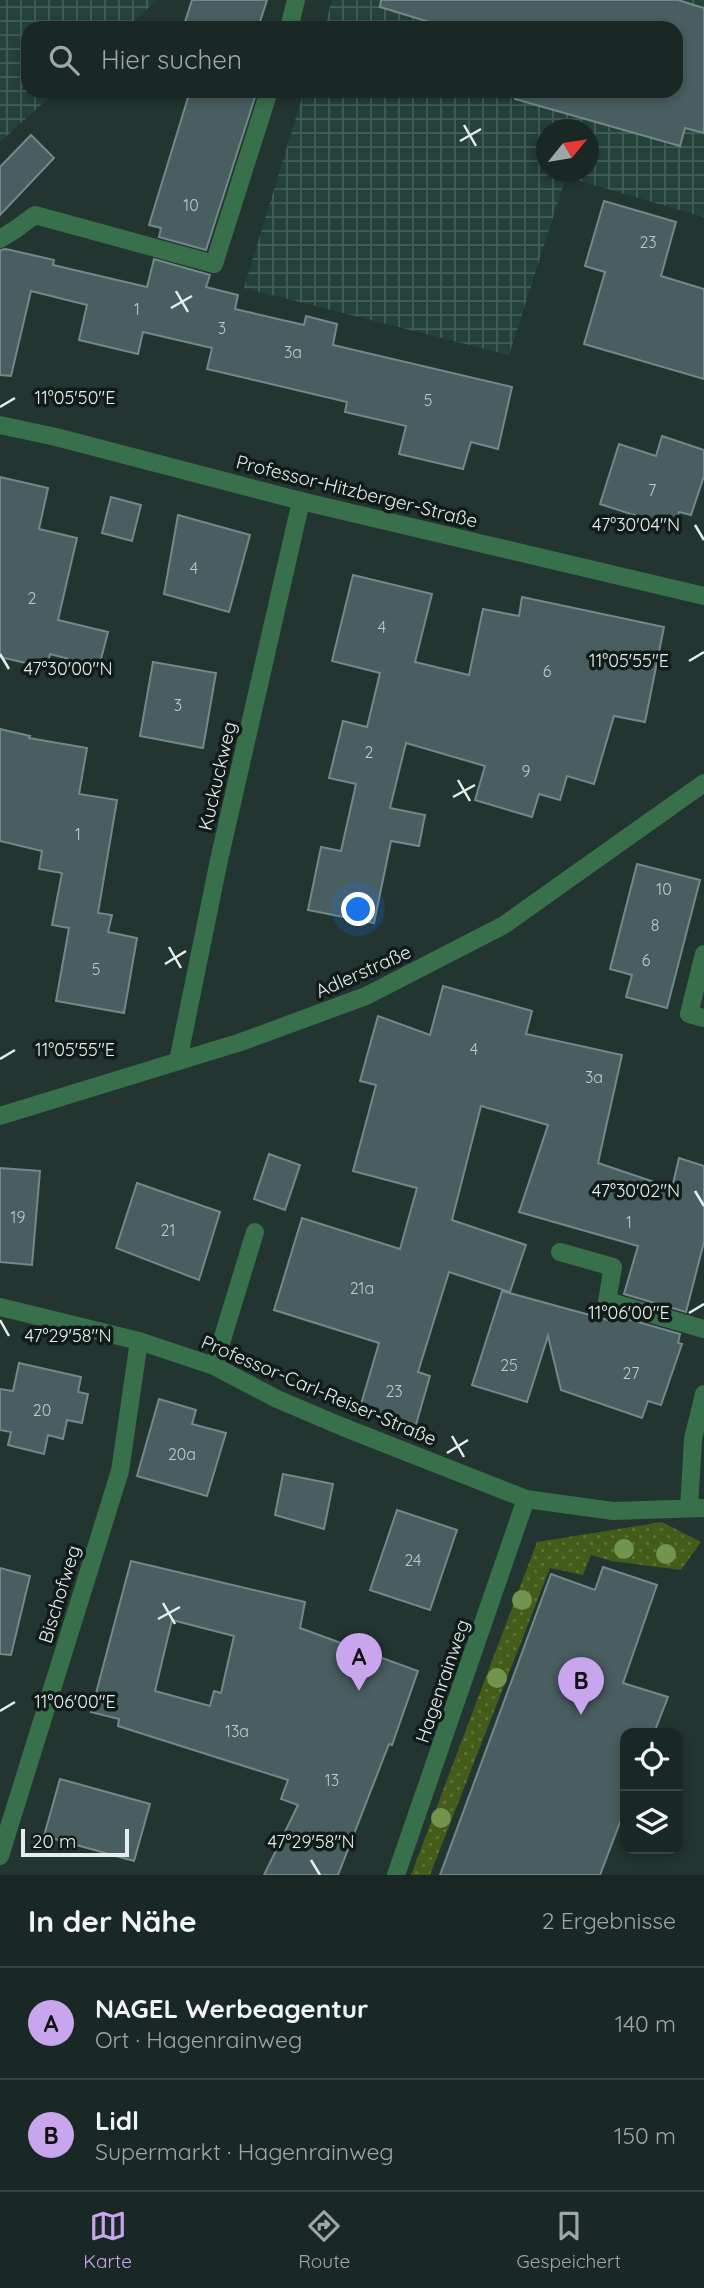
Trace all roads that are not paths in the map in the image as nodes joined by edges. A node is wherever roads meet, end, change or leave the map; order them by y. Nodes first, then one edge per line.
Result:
1 (296, 0) edge
2 (291, 21) edge
3 (267, 98) edge
4 (0, 239) edge
5 (0, 425) edge
6 (301, 501) junction
7 (704, 596) edge
8 (704, 783) edge
9 (704, 954) edge
10 (704, 1018) edge
11 (178, 1061) junction
12 (0, 1116) edge
13 (256, 1232) dead end
14 (560, 1252) dead end
15 (0, 1307) edge
16 (704, 1329) edge
17 (139, 1340) junction
18 (214, 1366) junction
19 (704, 1395) edge
20 (526, 1499) junction
21 (697, 1508) edge
22 (0, 1856) edge
23 (396, 1875) edge

1 - 2 street
3 - 4 street
5 - 6 street, Professor-Hitzberger-Straße
6 - 7 street, Professor-Hitzberger-Straße
6 - 11 street, Kuckuckweg
8 - 11 street, Adlerstraße
9 - 10 street
11 - 12 street, Adlerstraße
13 - 18 street
14 - 16 street
15 - 17 street, Professor-Carl-Reiser-Straße
17 - 18 street, Professor-Carl-Reiser-Straße
17 - 22 street, Bischofweg
18 - 20 street, Professor-Carl-Reiser-Straße
19 - 21 street
20 - 21 street, Professor-Carl-Reiser-Straße
20 - 23 street, Hagenrainweg

